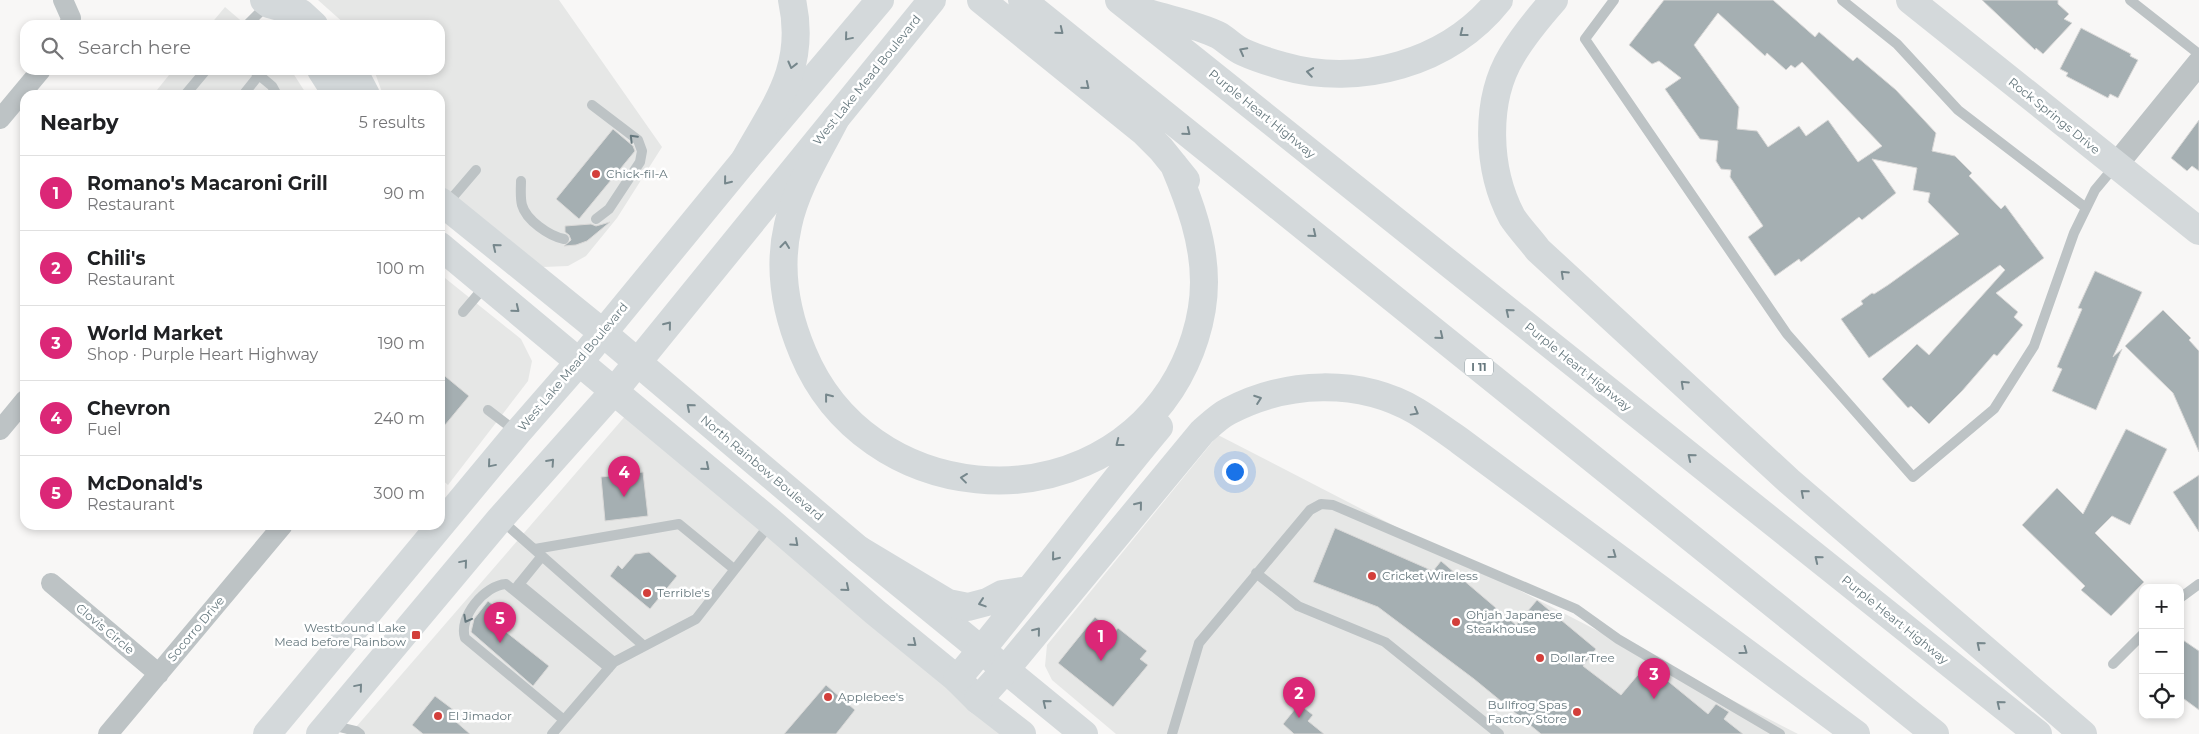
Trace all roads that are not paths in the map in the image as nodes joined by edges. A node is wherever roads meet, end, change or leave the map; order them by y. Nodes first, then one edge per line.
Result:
1 (792, 0) edge
2 (880, 0) edge
3 (980, 0) edge
4 (1022, 0) edge
5 (1499, 0) edge
6 (1554, 0) edge
7 (1614, 0) edge
8 (1842, 0) edge
9 (1910, 0) edge
10 (2130, 0) edge
11 (929, 3) edge
12 (1122, 3) edge
13 (271, 10) edge
14 (255, 20) edge
15 (309, 20) edge
16 (2199, 54) edge
17 (2199, 63) edge
18 (37, 75) edge
19 (202, 75) edge
20 (255, 75) edge
21 (258, 75) edge
22 (324, 75) edge
23 (355, 75) edge
24 (24, 90) edge
25 (189, 90) edge
26 (246, 90) edge
27 (274, 90) edge
28 (334, 90) edge
29 (363, 90) edge
30 (20, 95) edge
31 (592, 105) dead end
32 (836, 118) junction
33 (0, 119) edge
34 (744, 161) junction
35 (1174, 165) junction
36 (2116, 165) junction
37 (476, 170) dead end
38 (521, 181) dead end
39 (445, 202) edge
40 (445, 206) edge
41 (2086, 208) junction
42 (596, 220) dead end
43 (2199, 231) edge
44 (564, 239) dead end
45 (445, 250) edge
46 (486, 285) junction
47 (463, 312) dead end
48 (603, 333) junction
49 (580, 361) junction
50 (638, 363) junction
51 (615, 390) junction
52 (20, 406) edge
53 (488, 410) dead end
54 (0, 430) edge
55 (518, 432) junction
56 (500, 519) junction
57 (445, 520) edge
58 (771, 522) junction
59 (279, 530) edge
60 (437, 530) edge
61 (433, 535) junction
62 (858, 549) junction
63 (538, 553) junction
64 (734, 569) junction
65 (1256, 573) junction
66 (51, 583) dead end
67 (2199, 584) edge
68 (517, 587) junction
69 (1029, 590) junction
70 (2184, 595) edge
71 (2139, 638) edge
72 (644, 646) junction
73 (982, 650) junction
74 (2113, 664) dead end
75 (611, 665) junction
76 (1006, 669) junction
77 (158, 674) junction
78 (957, 679) junction
79 (978, 700) junction
80 (564, 720) junction
81 (322, 725) edge
82 (108, 734) edge
83 (267, 734) edge
84 (287, 734) edge
85 (360, 734) edge
86 (552, 734) edge
87 (1022, 734) edge
88 (1084, 734) edge
89 (1172, 734) edge
90 (1499, 734) edge
91 (1780, 734) edge
92 (1856, 734) edge
93 (1935, 734) edge
94 (2038, 734) edge
95 (2083, 734) edge

1 -> 34 main road
2 -> 34 main road, West Lake Mead Boulevard
3 -> 35 main road
4 -> 93 main road, I 11
5 -> 12 main road
95 -> 6 main road
7 - 41 lane
8 - 41 lane
9 - 36 main road, Rock Springs Drive
10 - 16 lane
11 - 32 main road, West Lake Mead Boulevard
94 -> 12 main road, Purple Heart Highway
13 - 14 lane
13 - 15 main road
17 - 36 street
18 - 24 street
19 - 25 lane
20 - 26 lane
21 - 27 lane
22 - 28 main road
23 - 29 main road
30 - 33 street
42 -> 31 lane
35 -> 32 main road
50 -> 32 main road, West Lake Mead Boulevard
34 -> 48 main road, West Lake Mead Boulevard
35 -> 69 main road
36 - 41 lane
36 - 43 main road, Rock Springs Drive
37 - 39 lane
38 - 44 lane
48 -> 40 main road, North Rainbow Boulevard
45 - 46 main road
46 - 47 lane
46 -> 49 main road
48 - 49 main road, West Lake Mead Boulevard
48 - 50 main road, North Rainbow Boulevard
49 - 51 main road
49 - 55 main road, West Lake Mead Boulevard
50 - 51 main road, West Lake Mead Boulevard
62 -> 50 main road, North Rainbow Boulevard
56 -> 51 main road, West Lake Mead Boulevard
51 -> 58 main road
52 - 54 street
53 - 55 lane
55 -> 57 main road, West Lake Mead Boulevard
56 - 63 lane
81 -> 56 main road, West Lake Mead Boulevard
58 - 64 lane
58 -> 78 main road
59 - 77 street, Socorro Drive
60 -> 61 main road, West Lake Mead Boulevard
61 - 81 main road
61 - 83 main road, West Lake Mead Boulevard
69 -> 62 main road
62 - 73 main road, North Rainbow Boulevard
63 - 64 lane
63 - 68 lane
63 - 72 lane
64 - 72 lane
65 - 89 lane
65 - 90 lane
65 - 91 lane
66 - 77 street, Clovis Circle
67 - 70 lane
68 - 75 lane
68 -> 80 lane
69 - 73 main road
71 - 74 lane
72 - 75 lane
73 - 76 main road, North Rainbow Boulevard
73 - 78 main road
75 - 80 lane
76 - 79 main road
88 -> 76 main road, North Rainbow Boulevard
76 -> 92 main road
77 - 82 street, Socorro Drive
78 - 79 main road
79 - 87 main road
80 - 86 lane
81 - 84 main road
81 - 85 lane

